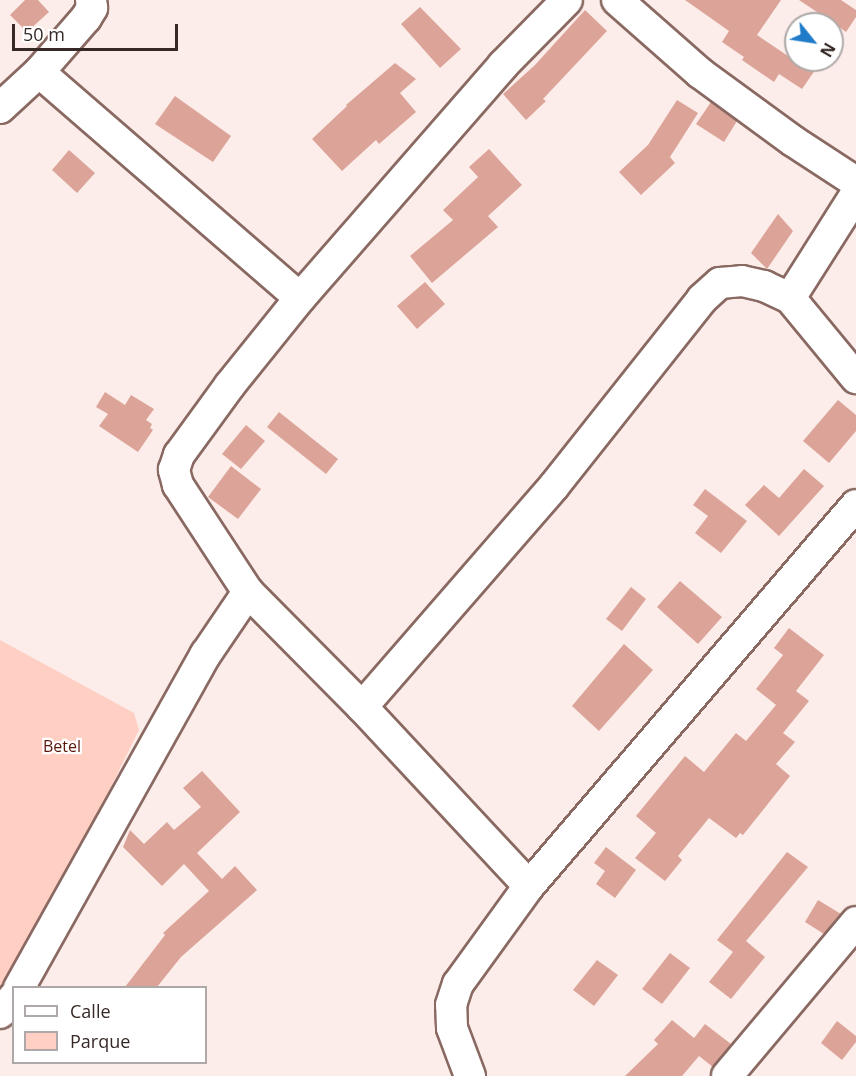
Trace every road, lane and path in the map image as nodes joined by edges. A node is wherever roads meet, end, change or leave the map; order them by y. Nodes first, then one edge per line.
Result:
1 (91, 0) edge
2 (567, 0) edge
3 (617, 0) edge
4 (39, 72) junction
5 (0, 108) edge
6 (856, 182) edge
7 (856, 194) edge
8 (300, 298) junction
9 (790, 298) junction
10 (856, 378) edge
11 (856, 505) edge
12 (248, 592) junction
13 (362, 707) junction
14 (530, 886) junction
15 (856, 922) edge
16 (20, 986) edge
17 (12, 999) edge
18 (0, 1013) edge
19 (470, 1076) edge
20 (727, 1076) edge

1 - 4 street
2 - 8 street
3 - 6 street
4 - 5 street
4 - 8 street
7 - 9 street
8 - 12 street
9 - 10 street
9 - 13 street
11 - 14 street
12 - 13 street
12 - 16 street
13 - 14 street
14 - 19 street
15 - 20 street
17 - 18 street

